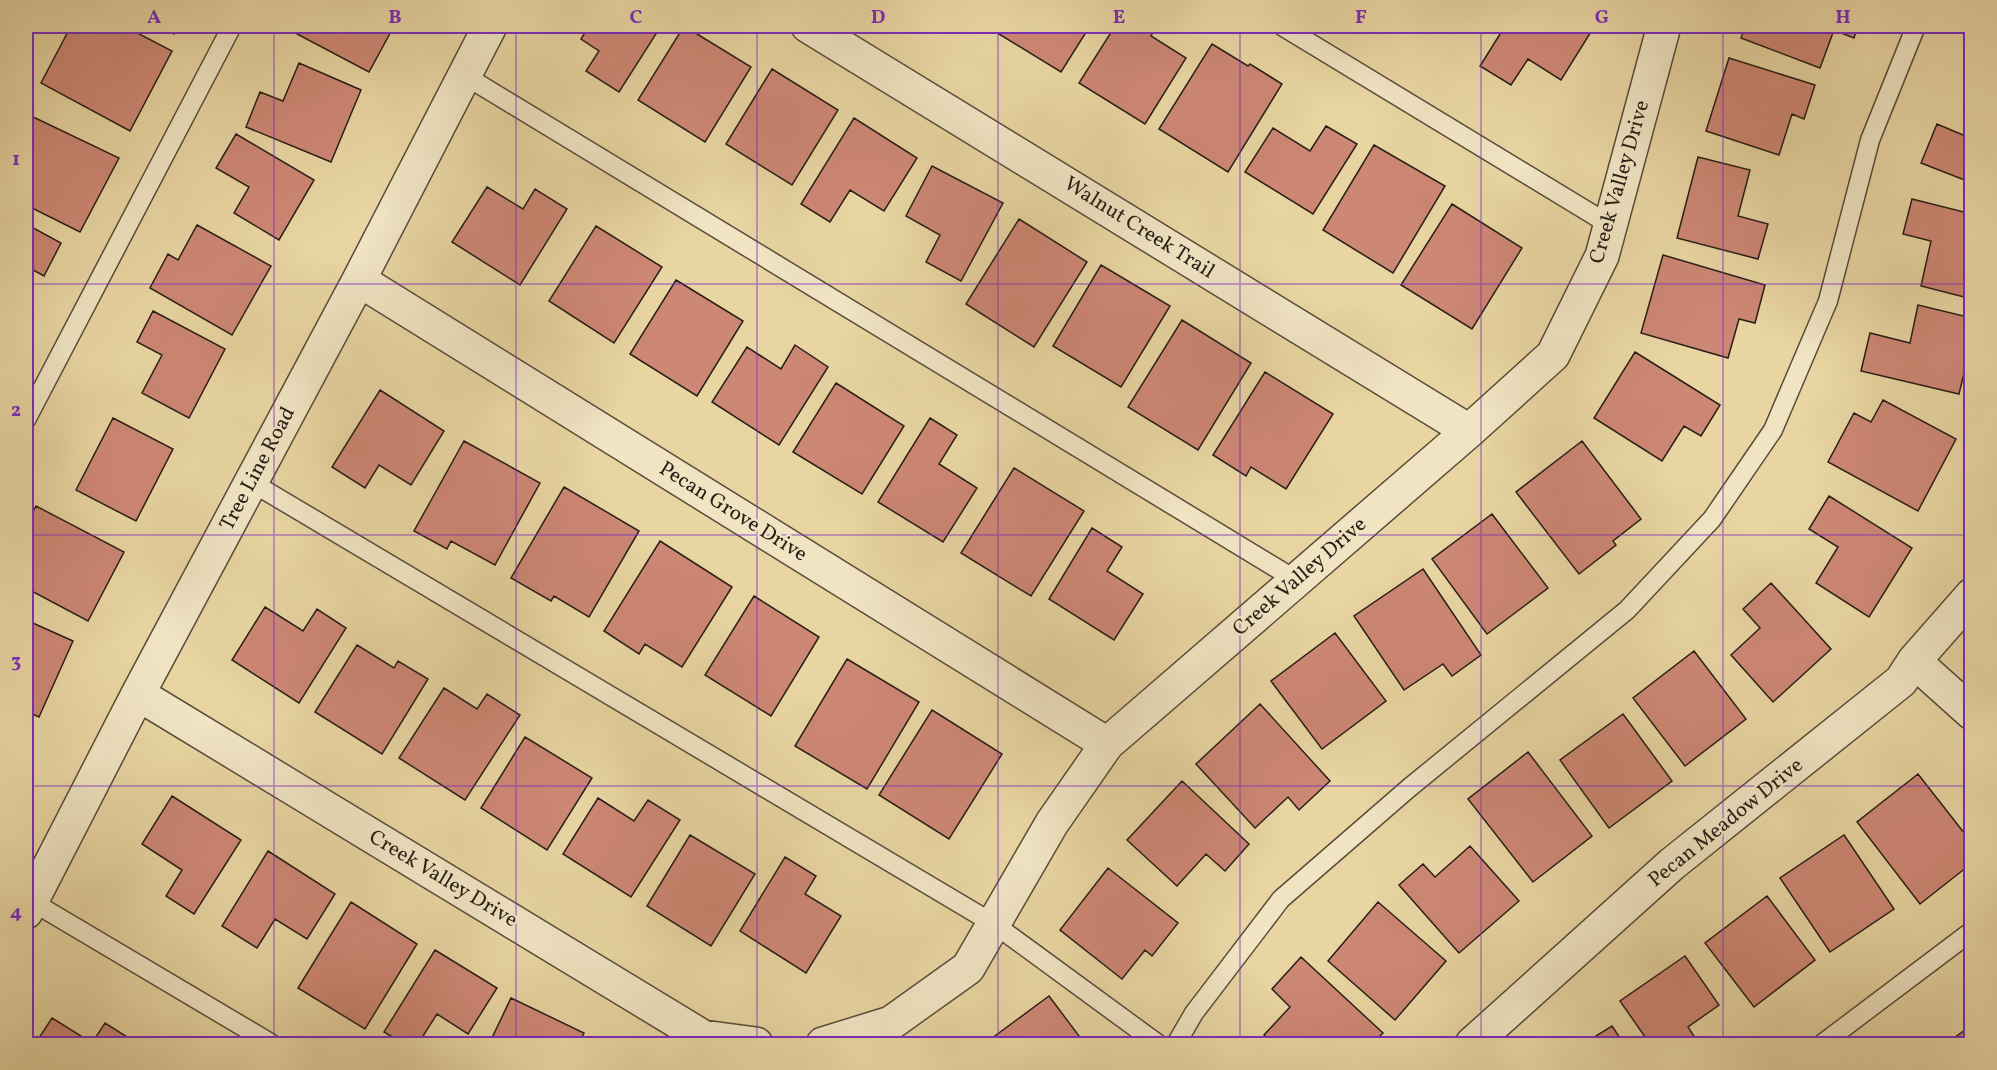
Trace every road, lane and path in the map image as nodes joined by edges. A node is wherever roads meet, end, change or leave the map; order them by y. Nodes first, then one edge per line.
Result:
1 (232, 26) edge
2 (490, 26) edge
3 (808, 26) edge
4 (1282, 26) edge
5 (1664, 26) edge
6 (1916, 26) edge
7 (464, 75) junction
8 (1610, 225) junction
9 (359, 280) junction
10 (26, 420) edge
11 (1469, 431) junction
12 (251, 482) junction
13 (1296, 580) junction
14 (1971, 595) edge
15 (1914, 661) junction
16 (138, 694) junction
17 (1971, 713) edge
18 (1107, 744) junction
19 (28, 907) edge
20 (994, 924) junction
21 (1971, 931) edge
22 (272, 1044) edge
23 (756, 1044) edge
24 (823, 1044) edge
25 (1158, 1044) edge
26 (1176, 1044) edge
27 (1472, 1044) edge
28 (1822, 1044) edge

1 - 10 lane
2 - 7 street, Tree Line Road
3 - 11 street, Walnut Creek Trail
4 - 8 lane
5 - 8 street, Creek Valley Drive
6 - 26 lane
7 - 9 street, Tree Line Road
7 - 13 lane
8 - 11 street, Creek Valley Drive
9 - 12 street, Tree Line Road
9 - 18 street, Pecan Grove Drive
11 - 13 street, Creek Valley Drive
12 - 16 street, Tree Line Road
12 - 20 lane
13 - 18 street, Creek Valley Drive
14 - 15 street, Pecan Meadow Drive
15 - 17 street
15 - 27 street, Pecan Meadow Drive
16 - 19 street, Tree Line Road
16 - 23 street, Creek Valley Drive
18 - 20 street, Creek Valley Drive
19 - 22 lane
20 - 24 street, Creek Valley Drive
20 - 25 lane
21 - 28 lane

